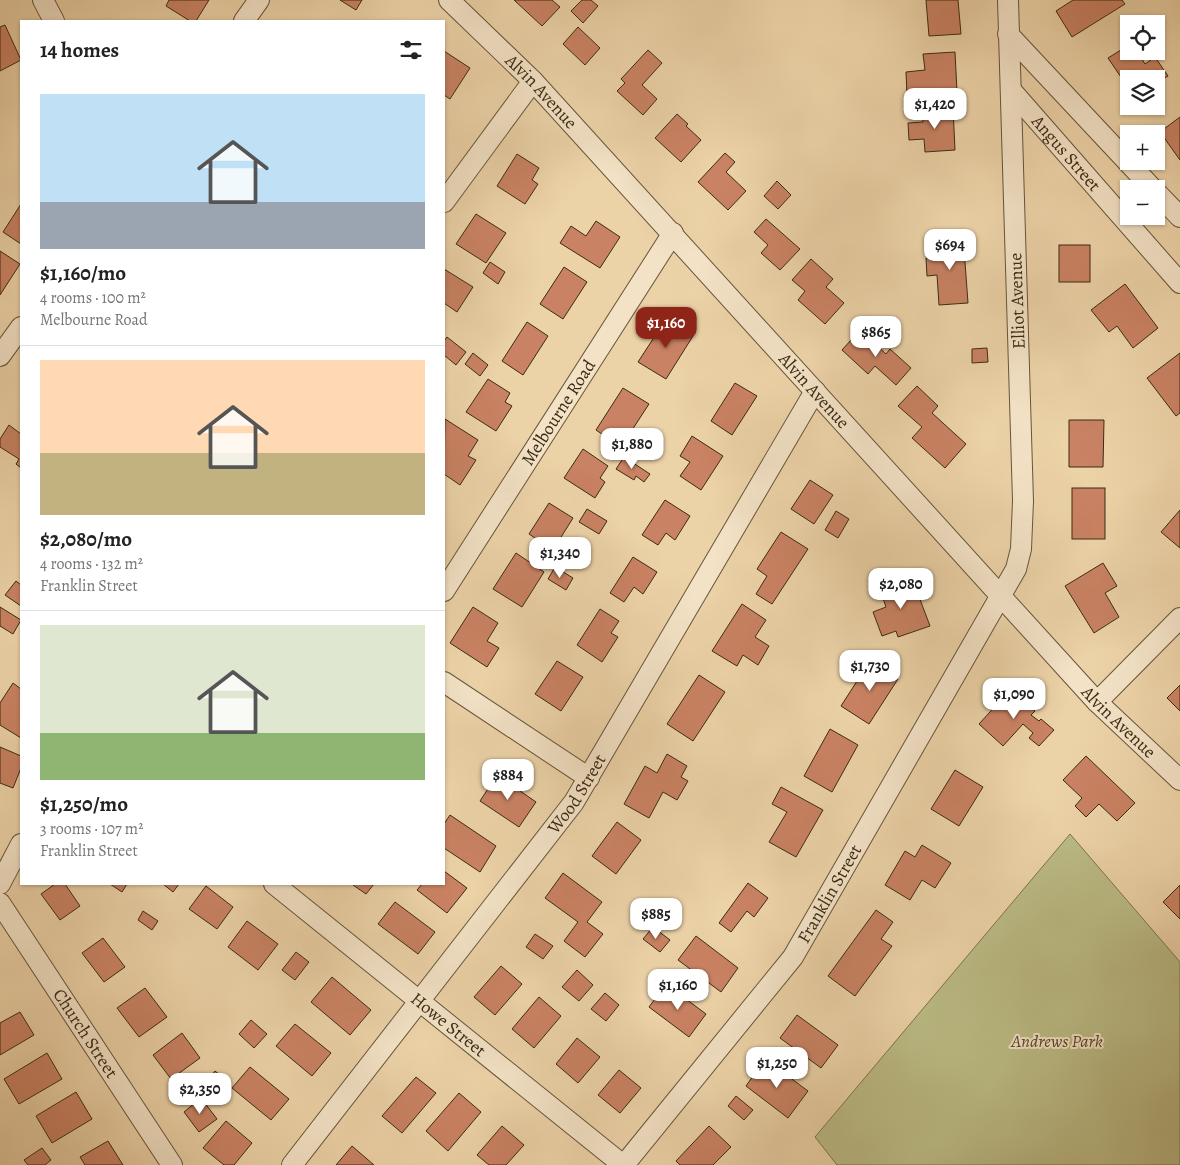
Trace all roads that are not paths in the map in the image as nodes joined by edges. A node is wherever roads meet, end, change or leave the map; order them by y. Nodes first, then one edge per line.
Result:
1 (43, 0) edge
2 (259, 0) edge
3 (449, 0) edge
4 (1008, 0) edge
5 (53, 20) edge
6 (245, 20) edge
7 (1008, 34) junction
8 (533, 81) junction
9 (1011, 90) junction
10 (1145, 180) edge
11 (445, 201) edge
12 (1165, 201) edge
13 (1180, 217) edge
14 (673, 233) junction
15 (1180, 284) edge
16 (20, 328) edge
17 (0, 356) edge
18 (815, 391) junction
19 (445, 589) edge
20 (1001, 597) junction
21 (1180, 618) edge
22 (445, 683) edge
23 (1097, 702) junction
24 (589, 778) junction
25 (1180, 780) edge
26 (20, 846) edge
27 (0, 884) edge
28 (275, 885) edge
29 (0, 903) edge
30 (420, 1000) junction
31 (172, 1165) edge
32 (292, 1165) edge
33 (623, 1165) edge

1 - 5 street
2 - 6 street
3 - 8 street, Alvin Avenue
4 - 7 street, Elliot Avenue
7 - 9 street, Elliot Avenue
7 - 10 street
8 - 11 street
8 - 14 street, Alvin Avenue
9 - 15 street, Angus Street
9 - 20 street, Elliot Avenue
12 - 13 street
14 - 18 street, Alvin Avenue
14 - 19 street, Melbourne Road
16 - 17 street
18 - 20 street, Alvin Avenue
18 - 24 street, Wood Street
20 - 23 street, Alvin Avenue
20 - 33 street, Franklin Street
21 - 23 street
22 - 24 street
23 - 25 street, Alvin Avenue
24 - 30 street, Wood Street
26 - 27 street
28 - 30 street, Howe Street
29 - 31 street, Church Street
30 - 32 street, Wood Street
30 - 33 street, Howe Street

